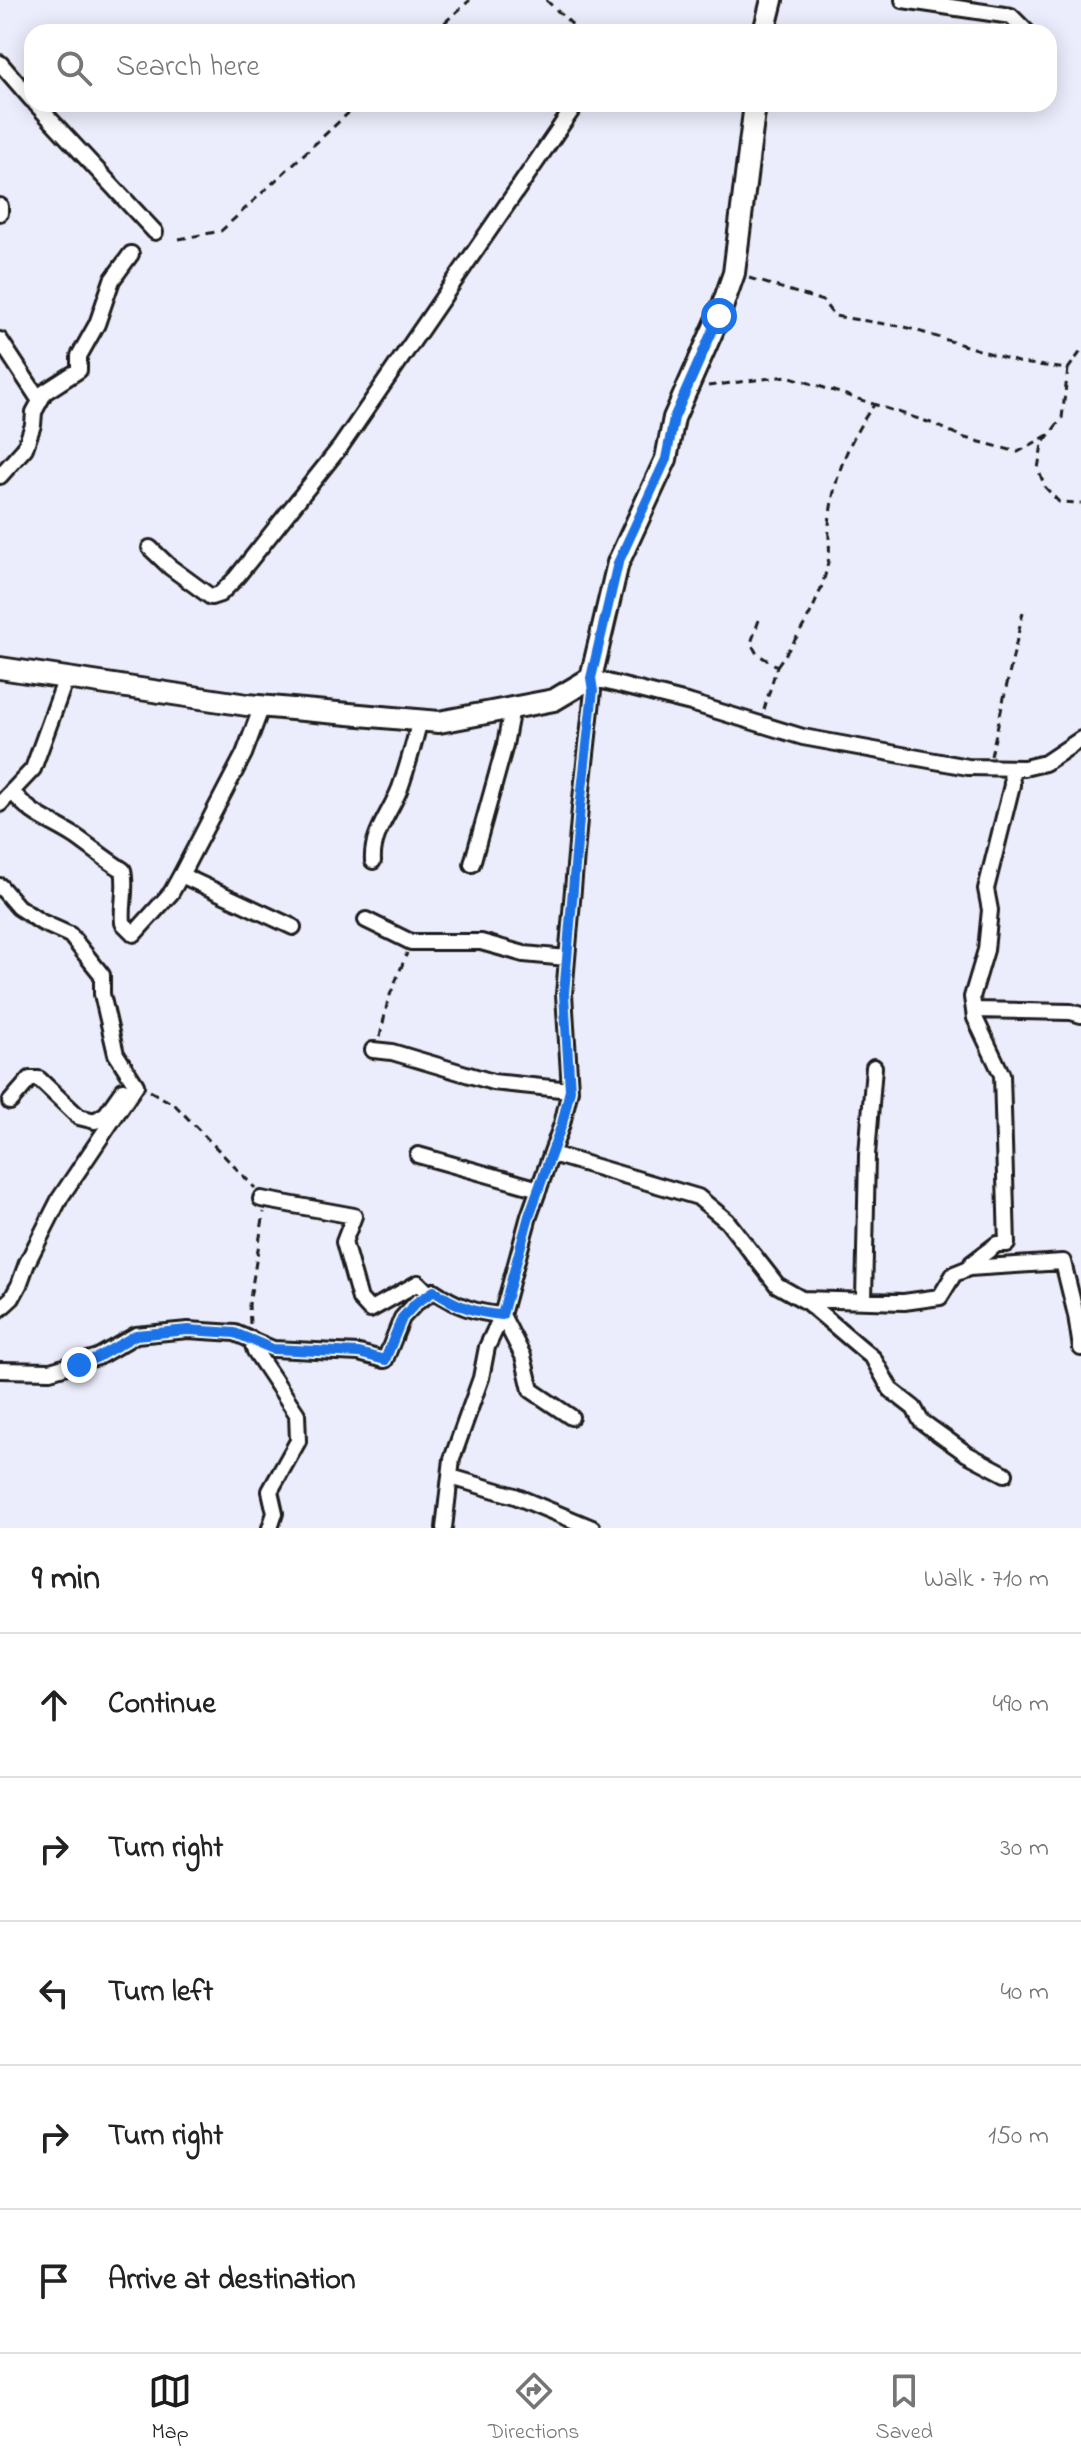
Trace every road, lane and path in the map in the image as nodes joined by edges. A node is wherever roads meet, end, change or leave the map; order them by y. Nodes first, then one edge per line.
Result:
1 (470, 0) edge
2 (546, 0) edge
3 (903, 0) edge
4 (770, 3) edge
5 (443, 24) edge
6 (572, 24) edge
7 (766, 24) edge
8 (1019, 24) edge
9 (0, 63) edge
10 (24, 91) edge
11 (43, 112) edge
12 (349, 112) edge
13 (571, 112) edge
14 (754, 112) edge
15 (0, 206) edge
16 (0, 213) edge
17 (155, 232) dead end
18 (179, 239) dead end
19 (131, 254) dead end
20 (734, 273) junction
21 (0, 340) edge
22 (1081, 351) edge
23 (1068, 369) junction
24 (688, 387) junction
25 (40, 401) junction
26 (874, 405) junction
27 (1048, 435) junction
28 (0, 476) edge
29 (1081, 503) edge
30 (150, 548) dead end
31 (1023, 612) dead end
32 (759, 620) dead end
33 (777, 666) junction
34 (0, 668) edge
35 (66, 678) junction
36 (591, 678) junction
37 (262, 706) junction
38 (512, 708) junction
39 (420, 720) junction
40 (759, 724) junction
41 (1081, 739) edge
42 (988, 767) junction
43 (1011, 768) junction
44 (12, 791) junction
45 (0, 804) edge
46 (373, 861) dead end
47 (472, 864) dead end
48 (181, 875) junction
49 (0, 886) edge
50 (366, 920) dead end
51 (293, 927) dead end
52 (411, 942) junction
53 (567, 958) junction
54 (974, 1010) junction
55 (1081, 1015) edge
56 (373, 1050) joint
57 (874, 1067) dead end
58 (133, 1083) junction
59 (570, 1090) junction
60 (10, 1102) dead end
61 (552, 1154) junction
62 (418, 1155) dead end
63 (539, 1189) junction
64 (261, 1199) junction
65 (973, 1267) junction
66 (429, 1294) junction
67 (802, 1299) junction
68 (864, 1300) junction
69 (0, 1309) edge
70 (502, 1315) junction
71 (251, 1339) junction
72 (1081, 1348) edge
73 (0, 1370) edge
74 (571, 1417) dead end
75 (1005, 1474) dead end
76 (451, 1477) junction
77 (270, 1528) edge
78 (444, 1528) edge
79 (592, 1528) edge

1 - 5 path
2 - 6 path
3 - 8 street
4 - 7 street
9 - 10 street
11 - 17 street
12 - 18 path
13 - 30 street
14 - 20 street
15 - 16 street
19 - 25 street
20 - 23 path
20 - 24 street
21 - 25 street
22 - 23 path
23 - 27 path
24 - 26 path
24 - 36 street
25 - 28 street
26 - 27 path
26 - 33 path
27 - 29 path
31 - 42 path
32 - 33 path
33 - 40 path
34 - 35 street
35 - 37 street
35 - 44 street
36 - 38 street
36 - 40 street
36 - 53 street
37 - 39 street
37 - 48 street
38 - 39 street
38 - 47 street
39 - 46 street
40 - 42 street
41 - 43 street
42 - 43 street
43 - 54 street
44 - 45 street
44 - 48 street
48 - 51 street
49 - 58 street
50 - 52 street
52 - 53 street
52 - 56 path
53 - 59 street
54 - 55 street
54 - 65 street
56 - 59 street
57 - 68 street
58 - 60 street
58 - 64 path
58 - 69 street
59 - 61 street
61 - 63 street
61 - 67 street
62 - 63 street
63 - 70 street
64 - 66 street
64 - 71 path
65 - 68 street
65 - 72 street
66 - 70 street
66 - 71 street
67 - 68 street
67 - 75 street
70 - 74 street
70 - 76 street
71 - 73 street
71 - 77 street
76 - 78 street
76 - 79 street

